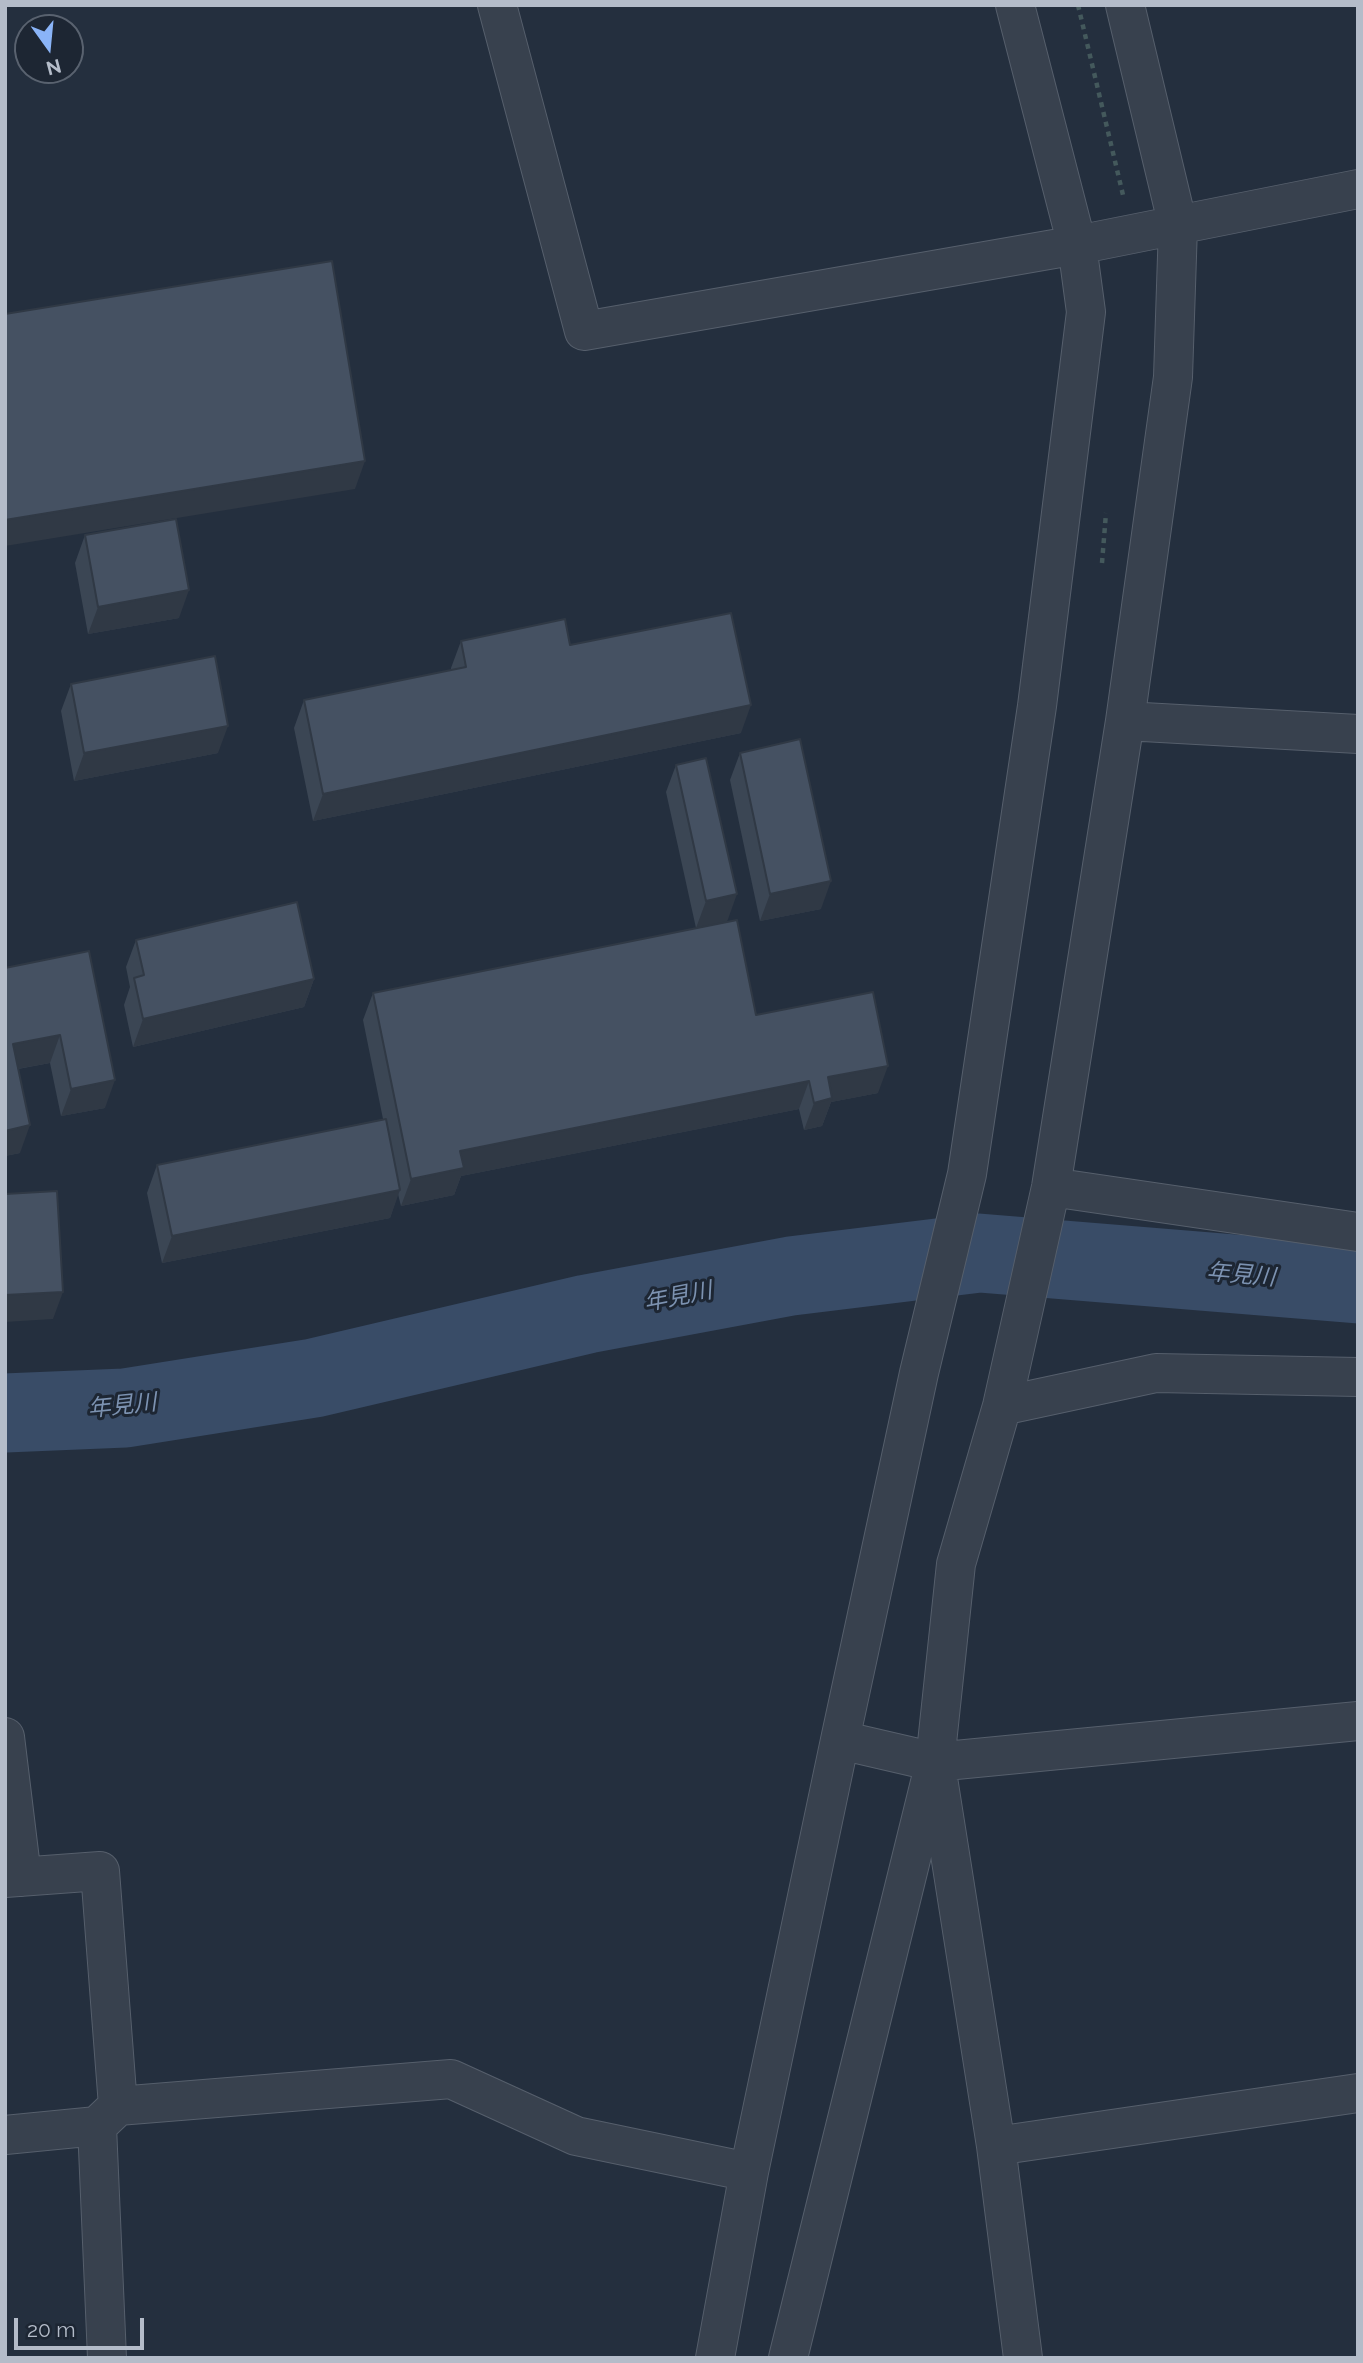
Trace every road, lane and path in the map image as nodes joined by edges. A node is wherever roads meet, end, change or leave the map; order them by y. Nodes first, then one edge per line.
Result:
1 (497, 5) edge
2 (1016, 5) edge
3 (1078, 5) edge
4 (1125, 5) edge
5 (1358, 189) edge
6 (1124, 202) dead end
7 (1178, 226) junction
8 (1077, 245) junction
9 (1125, 721) junction
10 (1358, 734) edge
11 (1051, 1187) junction
12 (1358, 1232) edge
13 (1358, 1377) edge
14 (1004, 1397) junction
15 (1358, 1721) edge
16 (5, 1737) edge
17 (840, 1740) junction
18 (935, 1762) junction
19 (14, 1877) edge
20 (1358, 2093) edge
21 (107, 2116) junction
22 (5, 2135) edge
23 (996, 2146) junction
24 (749, 2172) junction
25 (107, 2358) edge
26 (715, 2358) edge
27 (788, 2358) edge
28 (1023, 2358) edge

1 - 8 street
2 - 8 street
3 - 6 path
4 - 7 street
5 - 7 street
7 - 8 street
7 - 9 street
8 - 17 street
9 - 10 street
9 - 11 street
11 - 12 street
11 - 14 street
13 - 14 street
14 - 18 street
15 - 18 street
16 - 19 street
17 - 18 street
17 - 24 street
18 - 23 street
18 - 27 street
19 - 21 street
20 - 23 street
21 - 22 street
21 - 24 street
21 - 25 street
23 - 28 street
24 - 26 street

